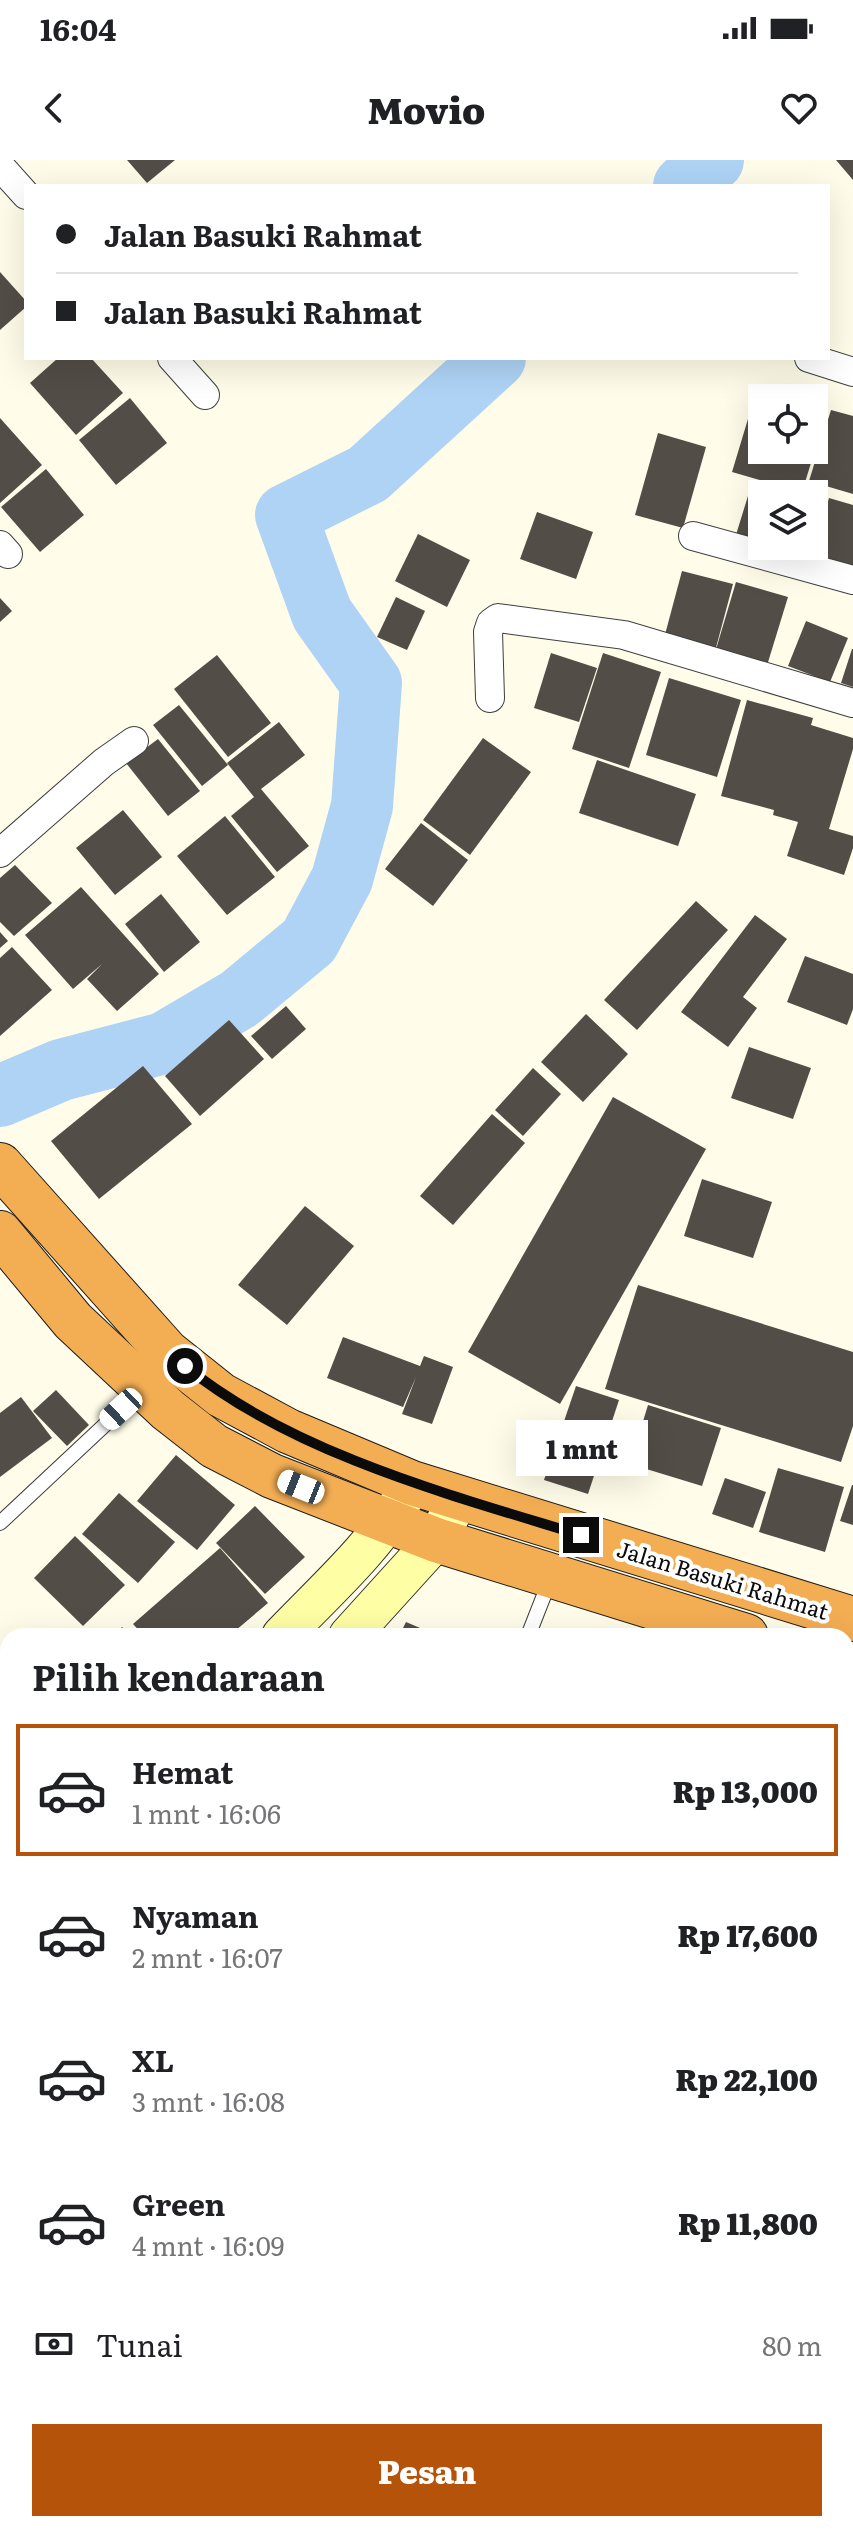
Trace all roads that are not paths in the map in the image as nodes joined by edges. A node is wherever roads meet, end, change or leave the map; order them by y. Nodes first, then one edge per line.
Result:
1 (0, 166) edge
2 (24, 193) edge
3 (174, 360) edge
4 (815, 360) edge
5 (853, 372) edge
6 (205, 395) dead end
7 (693, 536) dead end
8 (853, 580) edge
9 (490, 698) dead end
10 (853, 703) edge
11 (134, 741) dead end
12 (0, 853) edge
13 (11, 1176) edge
14 (0, 1233) edge
15 (144, 1388) junction
16 (412, 1483) junction
17 (460, 1497) junction
18 (389, 1522) junction
19 (0, 1523) edge
20 (436, 1540) junction
21 (552, 1576) junction
22 (853, 1619) edge
23 (290, 1628) edge
24 (356, 1628) edge
25 (531, 1628) edge
26 (720, 1628) edge

1 - 2 street
3 - 6 street
4 - 5 street
7 - 8 street
9 - 10 street
11 - 12 street
13 - 16 highway, Jalan Basuki Rahmat
14 - 15 highway
15 - 18 highway
15 - 19 lane
16 - 17 highway, Jalan Basuki Rahmat
16 - 18 main road
17 - 20 main road
17 - 22 highway, Jalan Basuki Rahmat
18 - 20 highway
18 - 23 main road
20 - 21 highway
20 - 24 main road
21 - 25 lane
21 - 26 highway

